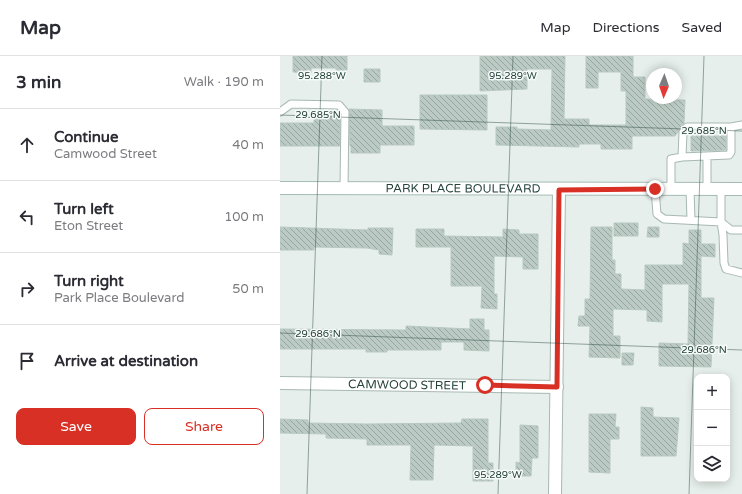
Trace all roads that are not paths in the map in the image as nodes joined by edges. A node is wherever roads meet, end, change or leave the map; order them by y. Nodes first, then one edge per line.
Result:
1 (280, 112) edge
2 (742, 125) edge
3 (731, 127) junction
4 (708, 156) junction
5 (682, 157) junction
6 (280, 188) edge
7 (344, 188) junction
8 (655, 189) junction
9 (671, 189) junction
10 (690, 189) junction
11 (707, 189) junction
12 (721, 189) junction
13 (742, 189) edge
14 (559, 190) junction
15 (691, 220) junction
16 (721, 222) junction
17 (742, 230) edge
18 (742, 273) edge
19 (280, 383) edge
20 (557, 387) junction
21 (555, 494) edge

1 - 7 lane
2 - 3 lane
3 - 4 lane
3 - 5 lane
4 - 5 lane
4 - 11 lane
5 - 9 lane
6 - 7 street, PARK PLACE BOULEVARD
7 - 14 street, PARK PLACE BOULEVARD
8 - 9 street, PARK PLACE BOULEVARD
8 - 14 street, PARK PLACE BOULEVARD
8 - 15 lane
9 - 10 street, PARK PLACE BOULEVARD
10 - 11 street, PARK PLACE BOULEVARD
10 - 15 lane
11 - 12 street, PARK PLACE BOULEVARD
12 - 13 street, PARK PLACE BOULEVARD
12 - 16 lane
14 - 20 street
15 - 16 lane
16 - 17 lane
16 - 18 lane
19 - 20 street, CAMWOOD STREET
20 - 21 street

